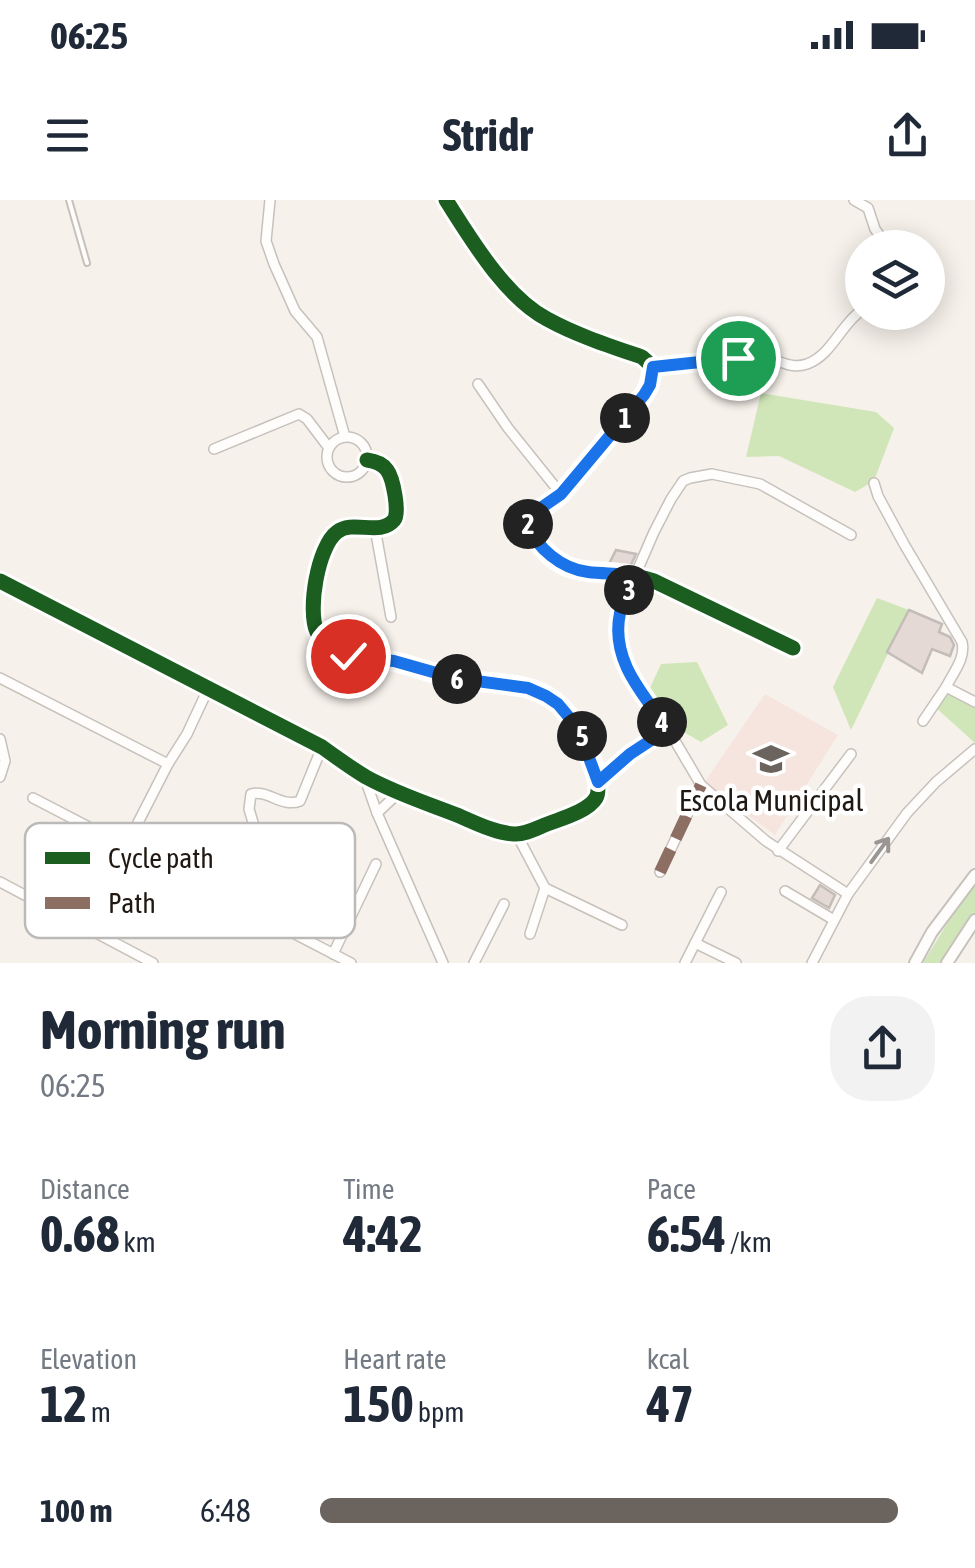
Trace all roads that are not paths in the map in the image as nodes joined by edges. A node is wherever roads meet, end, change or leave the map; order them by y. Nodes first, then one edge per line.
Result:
1 (68, 200) edge
2 (270, 200) edge
3 (446, 200) edge
4 (854, 200) edge
5 (875, 230) edge
6 (86, 263) dead end
7 (845, 326) edge
8 (653, 367) junction
9 (478, 384) dead end
10 (344, 437) junction
11 (214, 448) dead end
12 (328, 448) junction
13 (367, 460) junction
14 (874, 483) dead end
15 (561, 494) junction
16 (375, 528) junction
17 (851, 535) dead end
18 (636, 576) junction
19 (0, 581) edge
20 (391, 617) dead end
21 (792, 648) dead end
22 (0, 678) edge
23 (946, 687) junction
24 (208, 690) junction
25 (975, 702) edge
26 (923, 721) dead end
27 (668, 729) junction
28 (0, 739) edge
29 (322, 747) junction
30 (975, 749) edge
31 (851, 754) dead end
32 (168, 764) junction
33 (364, 776) junction
34 (0, 777) edge
35 (598, 780) junction
36 (701, 785) junction
37 (401, 794) junction
38 (33, 798) dead end
39 (378, 813) junction
40 (79, 823) edge
41 (137, 823) edge
42 (253, 823) edge
43 (517, 835) junction
44 (778, 850) junction
45 (376, 864) dead end
46 (660, 872) dead end
47 (975, 875) edge
48 (0, 882) edge
49 (544, 888) junction
50 (785, 891) dead end
51 (721, 892) dead end
52 (25, 894) edge
53 (848, 894) junction
54 (504, 904) dead end
55 (355, 908) edge
56 (834, 920) junction
57 (975, 920) edge
58 (622, 925) dead end
59 (530, 934) dead end
60 (104, 938) edge
61 (302, 938) edge
62 (341, 938) edge
63 (695, 942) junction
64 (333, 954) junction
65 (728, 961) edge
66 (477, 962) edge
67 (154, 963) edge
68 (351, 963) edge
69 (443, 963) edge
70 (684, 963) edge
71 (812, 963) edge
72 (915, 963) edge
73 (947, 963) edge

1 - 6 lane
2 - 10 street
3 - 8 street
4 - 5 street
7 - 8 street
8 - 15 street
9 - 15 street
10 - 12 street
10 - 13 street
11 - 12 street
12 - 13 street
13 - 16 street
14 - 23 street
15 - 18 street
16 - 20 street
16 - 35 street
17 - 18 street
18 - 21 street
18 - 27 street
19 - 24 street
22 - 32 street
23 - 25 street
23 - 26 street
24 - 29 street
24 - 32 street
27 - 35 street
27 - 36 street
28 - 34 street
29 - 33 street
29 - 42 street
53 -> 30 street
31 - 44 street
32 - 41 street
33 - 37 street
33 - 39 street
35 - 43 street
36 - 44 street
36 - 46 street
37 - 39 street
37 - 43 street
38 - 40 street
39 - 69 street
43 - 49 street
44 - 53 street
45 - 55 street
47 - 72 street
48 - 52 street
49 - 58 street
49 - 59 street
50 - 56 street
51 - 63 street
53 - 56 street
54 - 66 street
56 - 71 street
57 - 73 street
60 - 67 street
61 - 64 street
62 - 64 street
63 - 65 street
63 - 70 street
64 - 68 street

